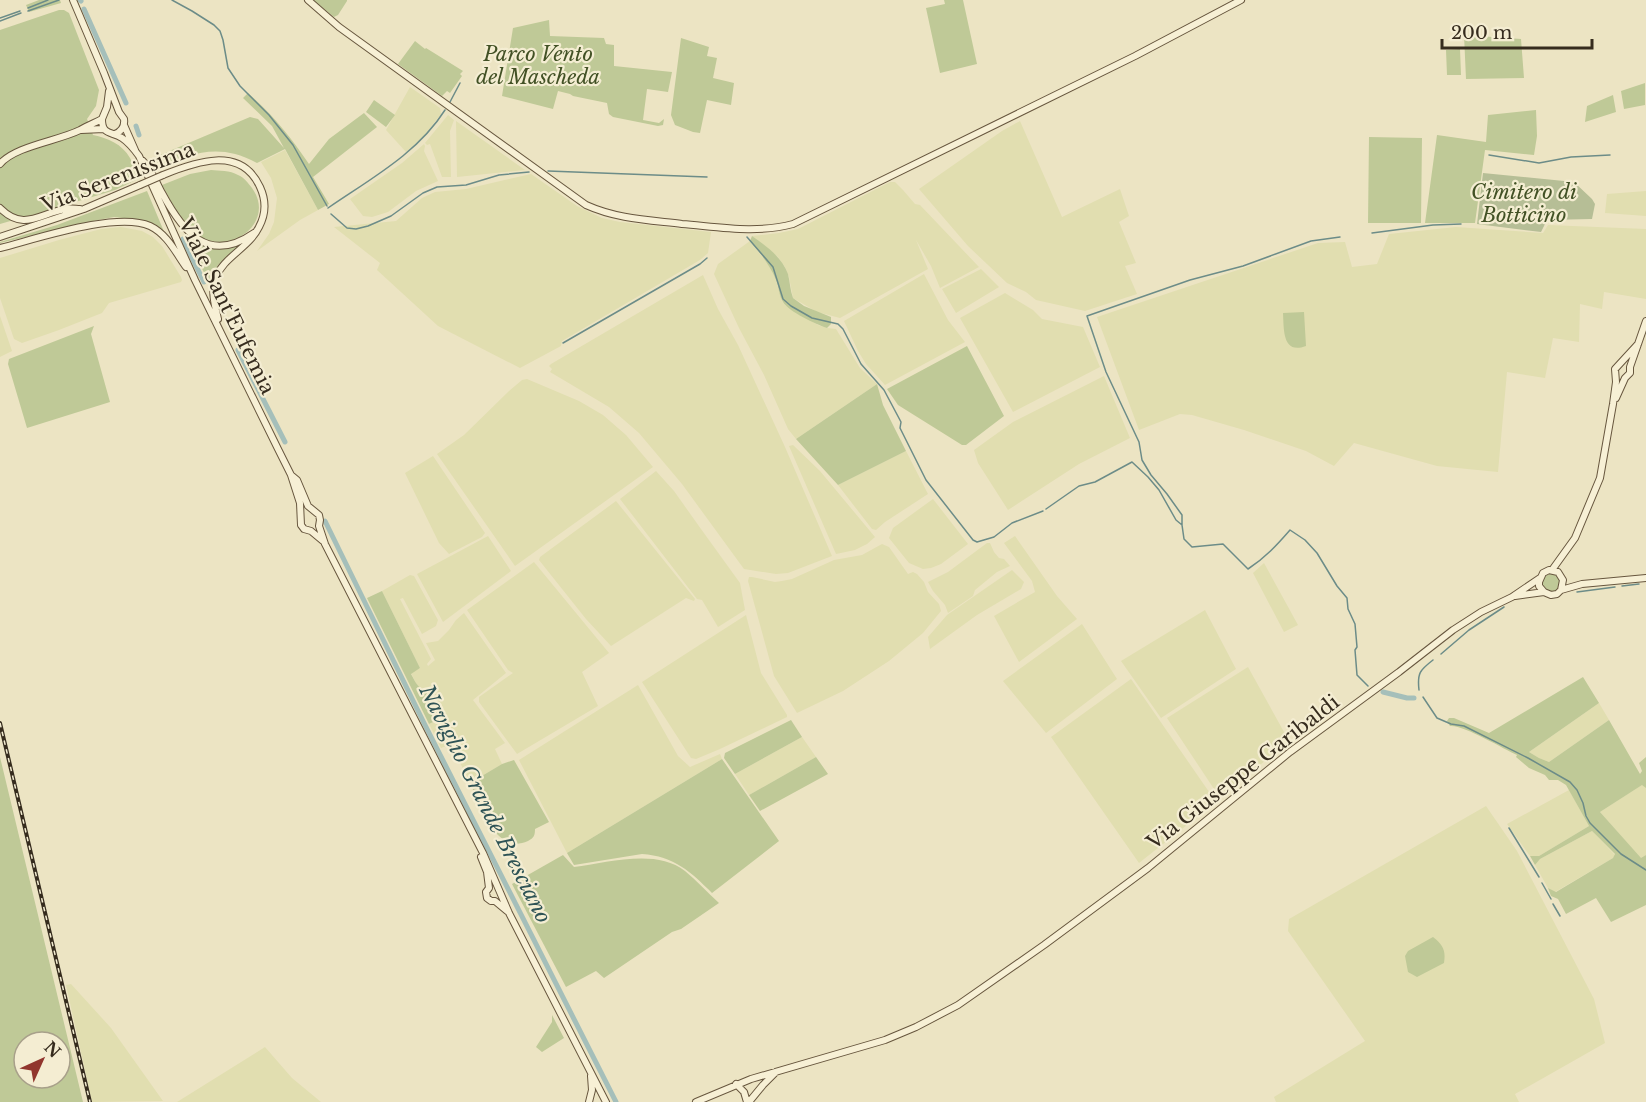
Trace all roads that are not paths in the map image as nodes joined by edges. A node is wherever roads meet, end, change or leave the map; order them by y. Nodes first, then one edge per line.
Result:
1 (73, 0) edge
2 (308, 0) edge
3 (1241, 0) edge
4 (108, 84) junction
5 (119, 112) junction
6 (104, 116) junction
7 (124, 125) junction
8 (104, 129) junction
9 (80, 130) junction
10 (115, 134) junction
11 (137, 154) junction
12 (0, 164) edge
13 (0, 208) edge
14 (84, 210) junction
15 (257, 231) junction
16 (0, 237) edge
17 (0, 248) edge
18 (193, 275) junction
19 (1646, 321) edge
20 (220, 329) junction
21 (1638, 344) junction
22 (1622, 362) junction
23 (1630, 367) junction
24 (1616, 375) junction
25 (1625, 378) junction
26 (1613, 404) junction
27 (291, 475) junction
28 (311, 511) junction
29 (301, 516) junction
30 (319, 526) junction
31 (311, 531) junction
32 (326, 544) junction
33 (1560, 560) junction
34 (1551, 570) junction
35 (1562, 576) junction
36 (1540, 578) junction
37 (1646, 578) edge
38 (1581, 585) junction
39 (1561, 590) junction
40 (1544, 592) junction
41 (1512, 597) junction
42 (471, 831) junction
43 (489, 888) junction
44 (500, 891) junction
45 (495, 901) junction
46 (509, 913) junction
47 (590, 1070) junction
48 (779, 1070) junction
49 (736, 1084) junction
50 (589, 1102) edge
51 (606, 1102) edge
52 (696, 1102) edge
53 (748, 1102) edge

1 - 4 street
2 - 3 street
4 - 5 street
4 - 6 street
5 - 6 street
5 - 7 street
6 - 8 street
6 - 9 street
7 - 10 street
7 - 11 street, Viale Sant'Eufemia
8 - 9 street
8 - 10 street
9 - 12 street
10 - 11 street, Viale Sant'Eufemia
11 - 15 street
11 - 18 street, Viale Sant'Eufemia
13 - 14 street
14 - 15 street, Via Serenissima, bridge
14 - 16 street, Via Serenissima
15 - 20 street
17 - 18 street
18 - 20 street, Viale Sant'Eufemia
19 - 21 street
20 - 27 street, Viale Sant'Eufemia
21 - 22 street
21 - 23 street
22 - 23 street
22 - 24 street
23 - 25 street
24 - 25 street
24 - 26 street
25 - 26 street
26 - 33 street, Via Giuseppe Garibaldi
27 - 28 street, Viale Sant'Eufemia
27 - 29 street, Viale Sant'Eufemia
28 - 29 street
28 - 30 street, Viale Sant'Eufemia
29 - 31 street, Viale Sant'Eufemia
30 - 31 street
30 - 32 street, Viale Sant'Eufemia
31 - 32 street, Viale Sant'Eufemia
32 - 42 street, Viale Sant'Eufemia
33 - 34 street, Via Giuseppe Garibaldi
33 - 35 street
34 - 35 street
34 - 36 street, Via Giuseppe Garibaldi
35 - 38 street
35 - 39 street
36 - 40 street
36 - 41 street, Via Giuseppe Garibaldi
37 - 38 street, Via Giuseppe Garibaldi
38 - 39 street, Via Giuseppe Garibaldi
39 - 40 street, Via Giuseppe Garibaldi
40 - 41 street, Via Giuseppe Garibaldi
41 - 48 street, Via Giuseppe Garibaldi
42 - 43 street, Viale Sant'Eufemia
42 - 44 street, Viale Sant'Eufemia
43 - 44 street
43 - 45 street, Viale Sant'Eufemia
44 - 45 street
44 - 46 street, Viale Sant'Eufemia
45 - 46 street
46 - 47 street, Viale Sant'Eufemia
47 - 50 street
47 - 51 street, Viale Sant'Eufemia
48 - 49 street, Via Giuseppe Garibaldi
48 - 53 street
49 - 52 street, Via Giuseppe Garibaldi
49 - 53 street

